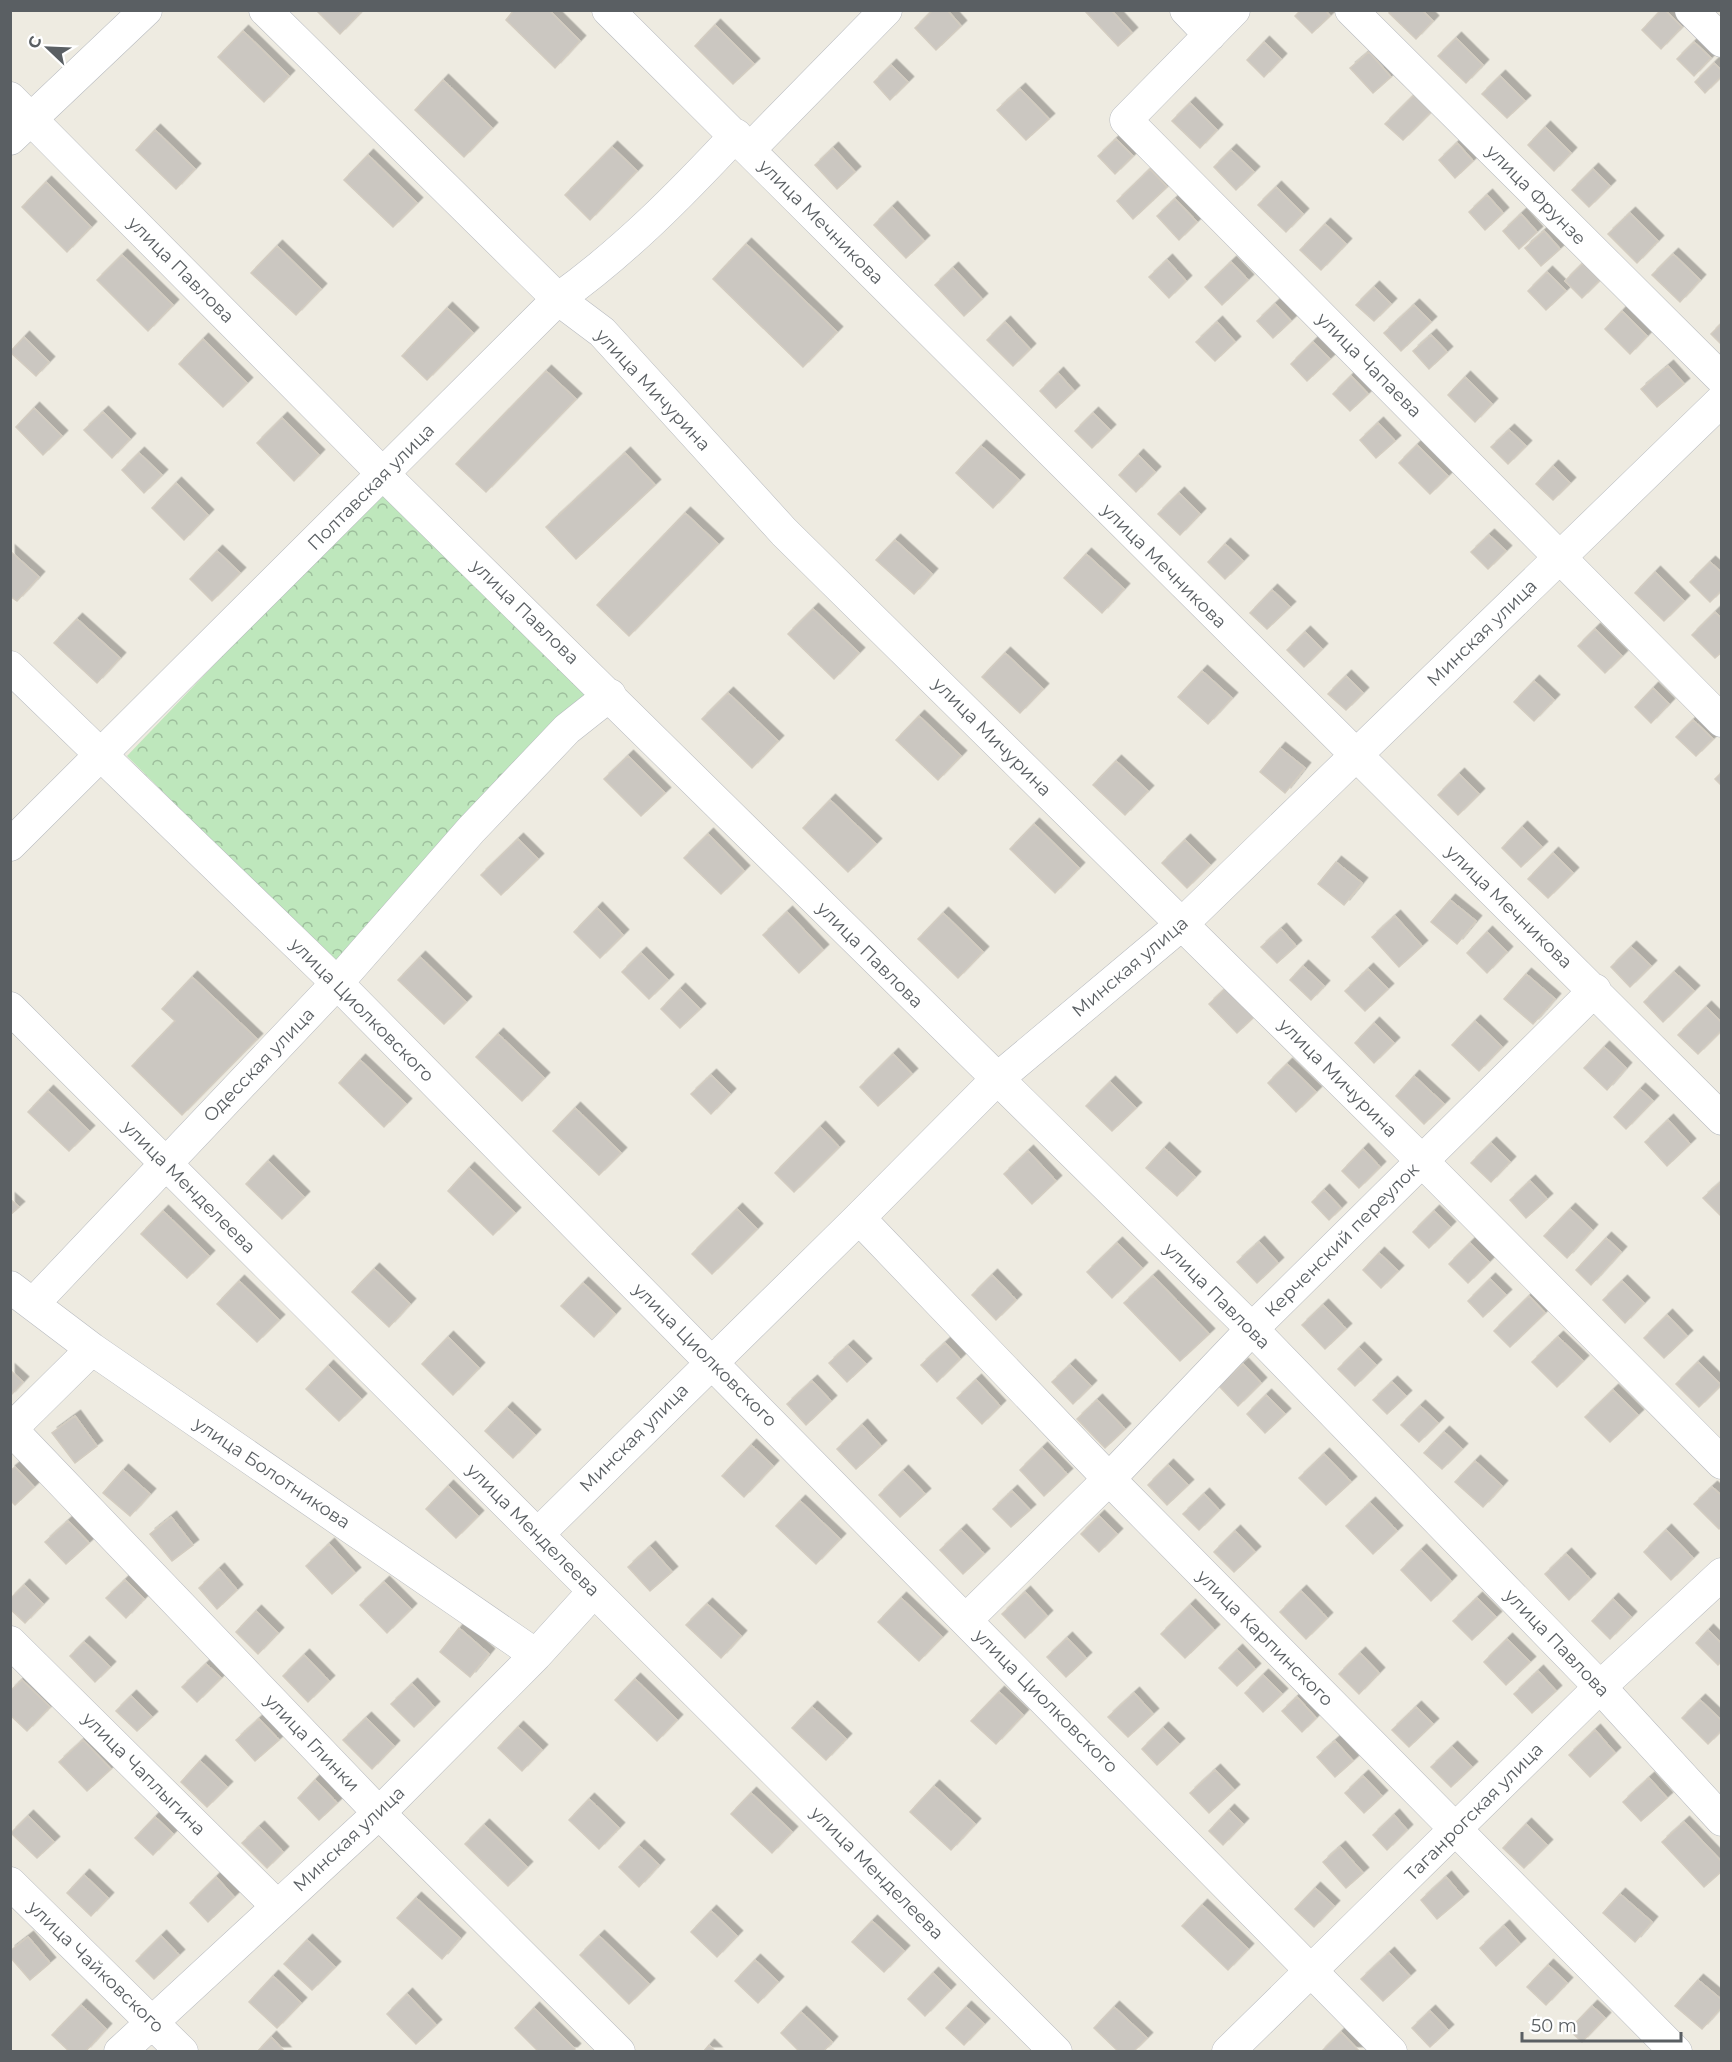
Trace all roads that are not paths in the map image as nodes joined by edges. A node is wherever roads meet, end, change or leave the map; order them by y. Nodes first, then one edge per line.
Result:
1 (146, 10) edge
2 (265, 10) edge
3 (608, 10) edge
4 (886, 10) edge
5 (1186, 10) edge
6 (1234, 10) edge
7 (1351, 10) edge
8 (1691, 10) edge
9 (1210, 35) junction
10 (1722, 41) edge
11 (17, 119) edge
12 (743, 143) junction
13 (558, 299) junction
14 (1722, 379) edge
15 (1722, 400) edge
16 (384, 474) junction
17 (1560, 557) junction
18 (10, 667) edge
19 (610, 695) junction
20 (1722, 721) edge
21 (99, 755) junction
22 (1355, 757) junction
23 (10, 845) edge
24 (1182, 924) junction
25 (337, 983) junction
26 (1594, 990) junction
27 (10, 1008) edge
28 (996, 1080) junction
29 (1722, 1119) edge
30 (1421, 1160) junction
31 (165, 1164) junction
32 (859, 1218) junction
33 (22, 1296) edge
34 (1252, 1329) junction
35 (92, 1349) junction
36 (712, 1362) junction
37 (11, 1430) edge
38 (1722, 1463) edge
39 (1108, 1479) junction
40 (538, 1534) junction
41 (1722, 1574) edge
42 (594, 1591) junction
43 (966, 1620) junction
44 (10, 1642) edge
45 (536, 1655) junction
46 (1600, 1687) junction
47 (379, 1813) junction
48 (1722, 1820) edge
49 (1455, 1830) junction
50 (10, 1883) edge
51 (277, 1906) junction
52 (1313, 1970) junction
53 (152, 2022) junction
54 (120, 2052) edge
55 (182, 2052) edge
56 (619, 2052) edge
57 (1056, 2052) edge
58 (1228, 2052) edge
59 (1391, 2052) edge
60 (1676, 2052) edge

1 - 11 street
2 - 13 street, улица Мичурина
3 - 12 street, улица Мечникова
4 - 12 street, Полтавская улица
5 - 9 street
6 - 9 street
7 - 14 street, улица Фрунзе
8 - 10 street
9 - 17 street, улица Чапаева
11 - 16 street, улица Павлова
12 - 13 street, Полтавская улица
12 - 22 street, улица Мечникова
13 - 16 street, Полтавская улица
13 - 24 street, улица Мичурина
15 - 17 street, Минская улица
16 - 19 street, улица Павлова
16 - 21 street, Полтавская улица
17 - 20 street, улица Чапаева
17 - 22 street, Минская улица
18 - 21 street, улица Циолковского
19 - 25 street, Одесская улица
19 - 28 street, улица Павлова
21 - 23 street, Полтавская улица
21 - 25 street, улица Циолковского
22 - 24 street, Минская улица
22 - 26 street, улица Мечникова
24 - 28 street, Минская улица
24 - 30 street, улица Мичурина
25 - 31 street, Одесская улица
25 - 36 street, улица Циолковского
26 - 29 street, улица Мечникова
26 - 30 street, Керченский переулок
27 - 31 street, улица Менделеева
28 - 32 street, Минская улица
28 - 34 street, улица Павлова
30 - 34 street, Керченский переулок
30 - 38 street, улица Мичурина
31 - 33 street, Одесская улица
31 - 40 street, улица Менделеева
32 - 36 street, Минская улица
32 - 39 street, улица Карпинского
33 - 35 street, улица Болотникова
34 - 39 street, Керченский переулок
34 - 46 street, улица Павлова
35 - 37 street
35 - 45 street, улица Болотникова
36 - 40 street, Минская улица
36 - 43 street, улица Циолковского
37 - 47 street, улица Глинки
39 - 43 street, Керченский переулок
39 - 49 street, улица Карпинского
40 - 42 street, улица Менделеева
41 - 46 street, Таганрогская улица
42 - 45 street, Минская улица
42 - 57 street, улица Менделеева
43 - 52 street, улица Циолковского
44 - 51 street, улица Чаплыгина
45 - 47 street, Минская улица
46 - 48 street, улица Павлова
46 - 49 street, Таганрогская улица
47 - 51 street, Минская улица
47 - 56 street, улица Глинки
49 - 52 street, Таганрогская улица
49 - 60 street, улица Карпинского
50 - 53 street, улица Чайковского
51 - 53 street, Минская улица
52 - 58 street, Таганрогская улица
52 - 59 street, улица Циолковского
53 - 54 street, Минская улица
53 - 55 street, улица Чайковского

